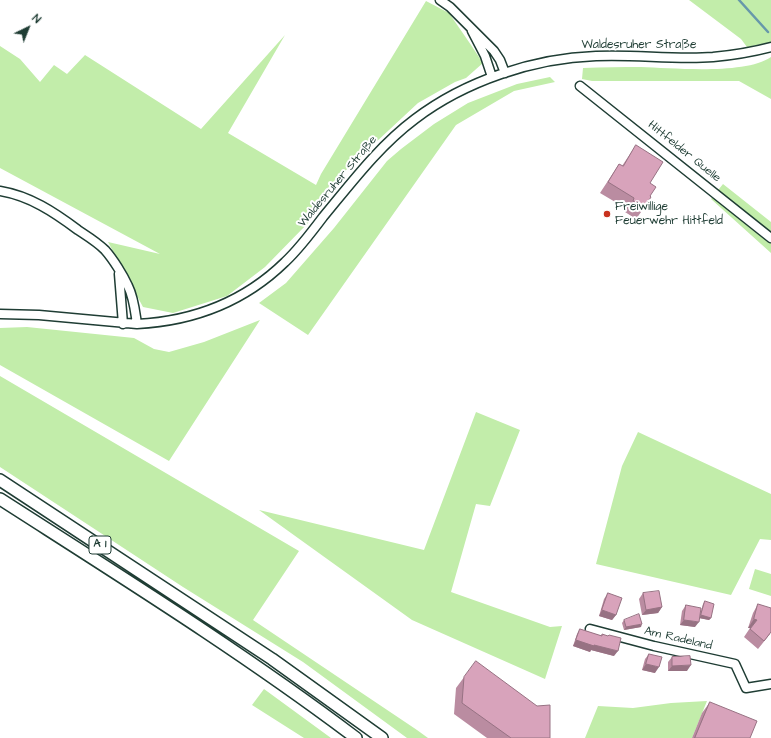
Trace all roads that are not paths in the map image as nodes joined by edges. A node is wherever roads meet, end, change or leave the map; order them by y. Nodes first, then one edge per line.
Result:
1 (440, 0) edge
2 (470, 29) junction
3 (771, 47) edge
4 (505, 73) junction
5 (492, 77) junction
6 (580, 86) dead end
7 (0, 191) edge
8 (771, 238) edge
9 (119, 271) junction
10 (0, 314) edge
11 (123, 324) junction
12 (137, 324) junction
13 (0, 480) edge
14 (0, 499) edge
15 (590, 629) dead end
16 (771, 684) edge
17 (356, 738) edge
18 (382, 738) edge

1 - 2 street
2 - 4 street
2 - 5 street
3 - 4 street, Waldesruher Straße
4 - 5 street, Waldesruher Straße
5 - 12 street, Waldesruher Straße
6 - 8 street, Hittfelder Quelle
7 - 9 street
9 - 11 street
9 - 12 street
10 - 11 street, Waldesruher Straße
11 - 12 street, Waldesruher Straße
13 - 18 highway, A 1
14 - 17 highway, A 1
15 - 16 street, Am Radeland

